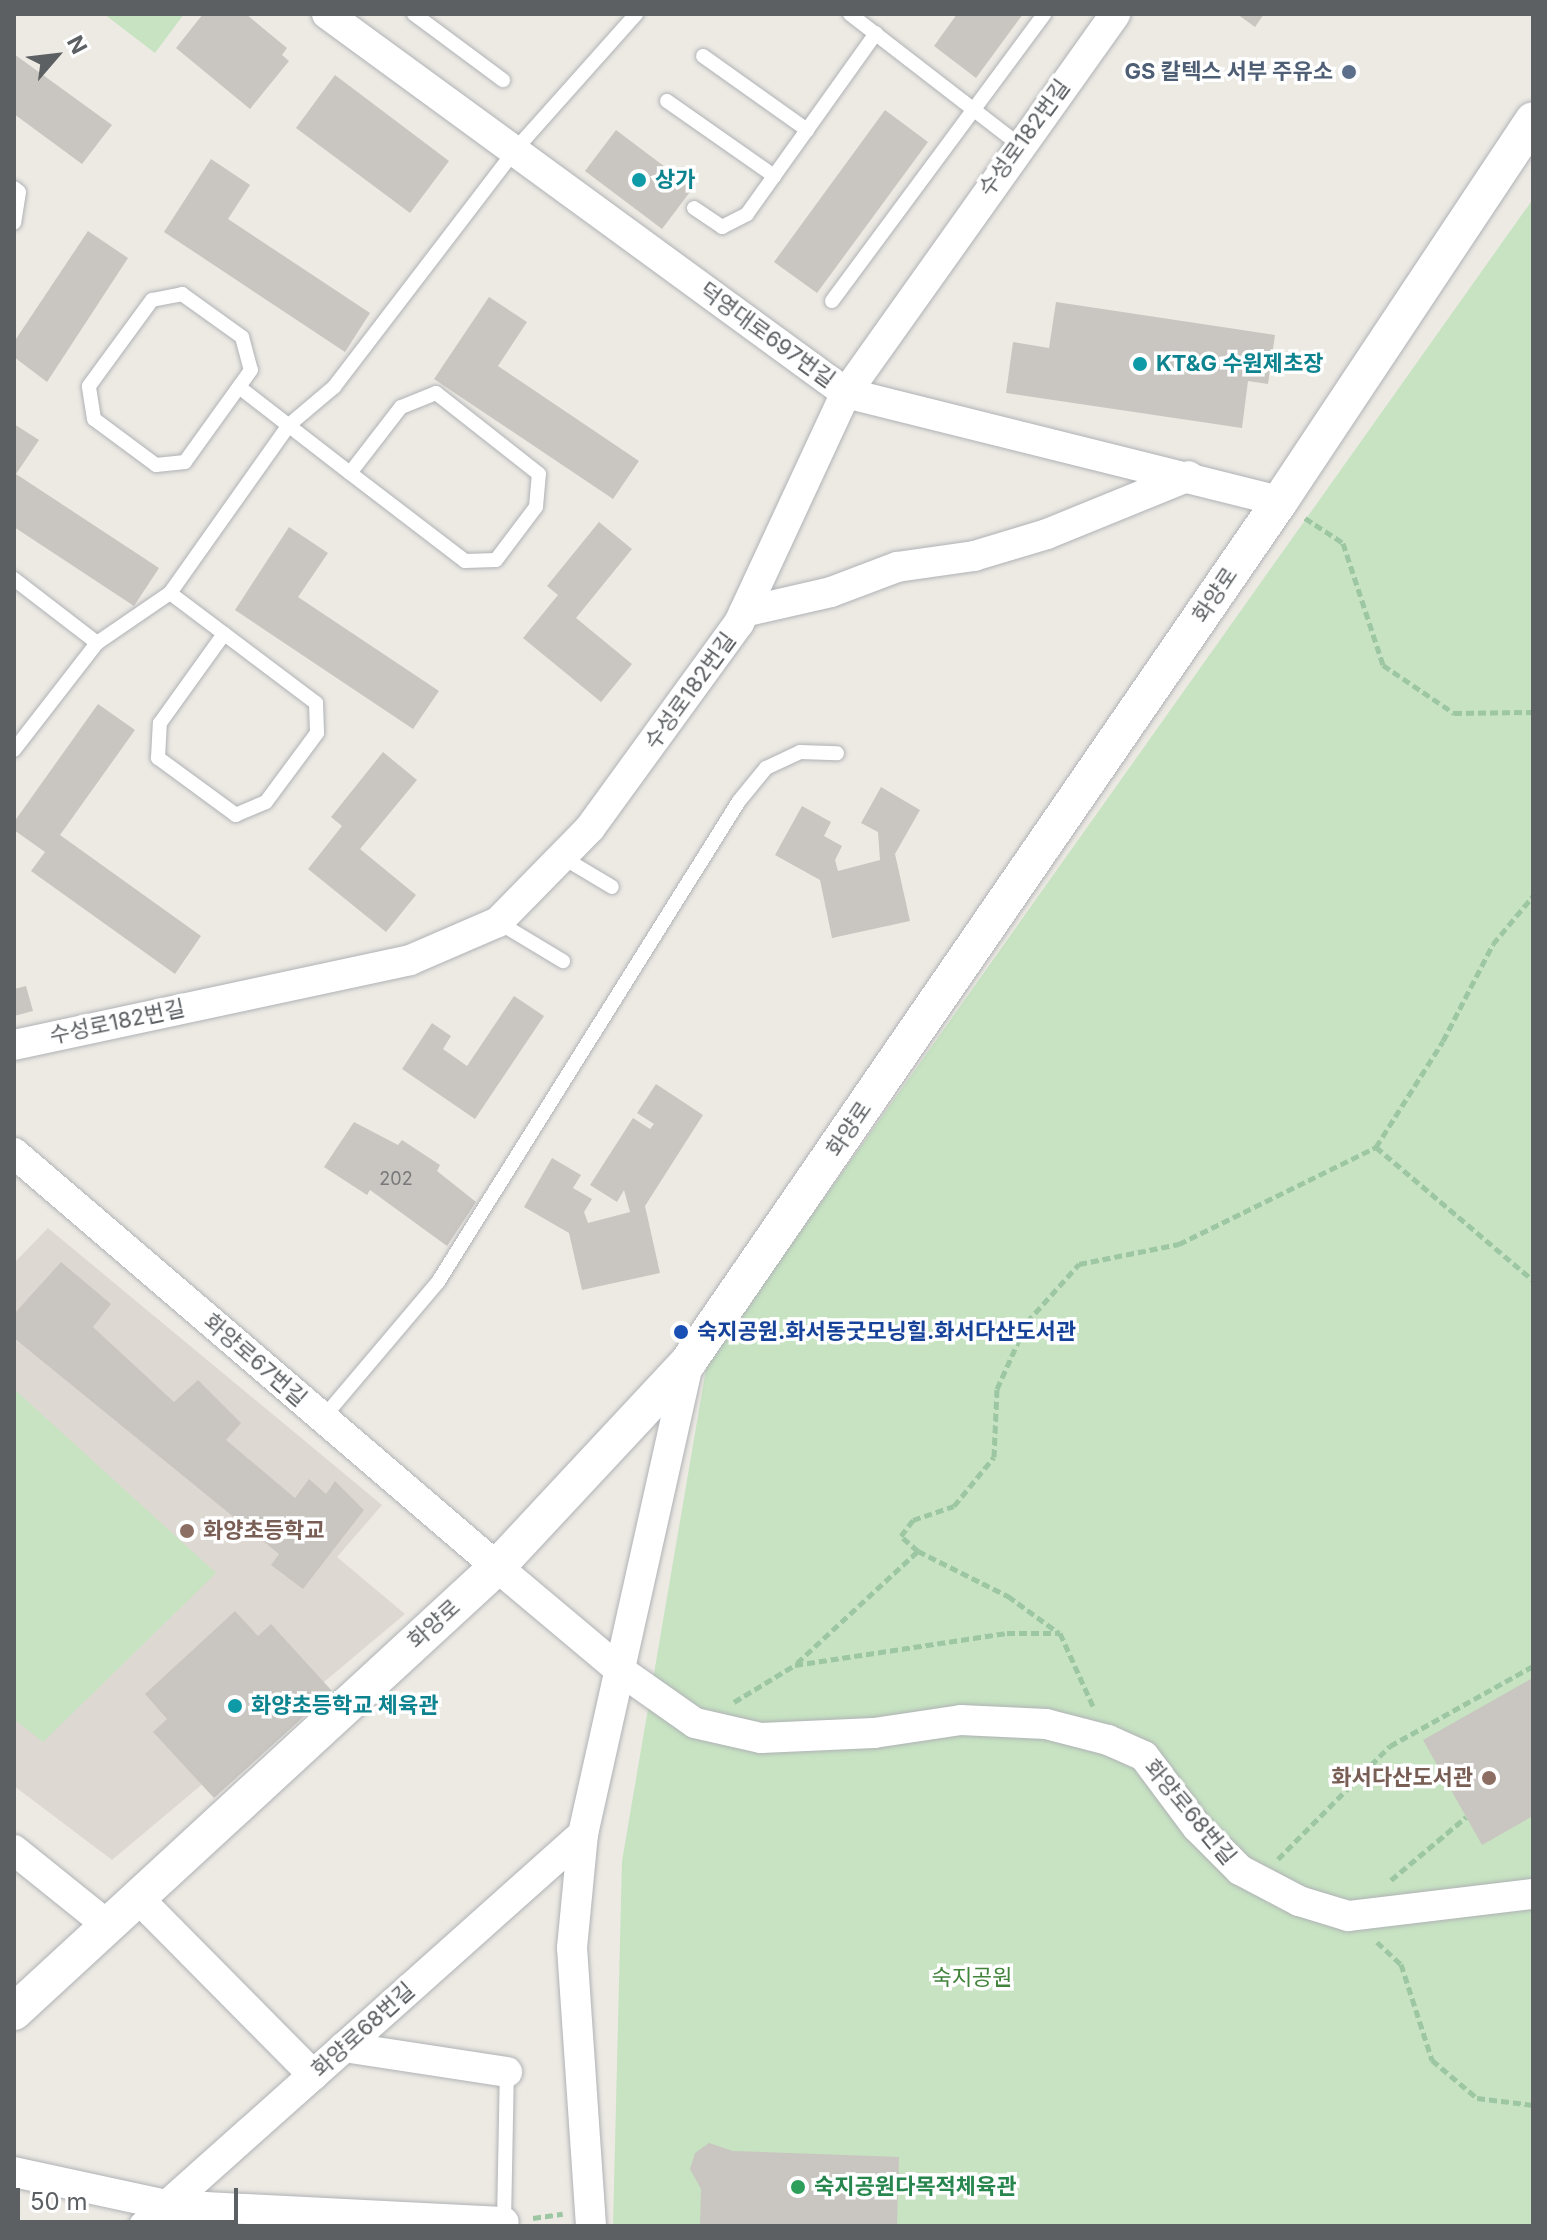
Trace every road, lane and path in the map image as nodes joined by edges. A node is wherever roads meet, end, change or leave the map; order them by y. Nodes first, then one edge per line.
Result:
1 (327, 14) edge
2 (414, 14) edge
3 (636, 14) edge
4 (850, 14) edge
5 (1044, 14) edge
6 (1115, 14) edge
7 (871, 24) edge
8 (703, 56) dead end
9 (503, 80) dead end
10 (667, 101) dead end
11 (974, 110) junction
12 (1533, 120) edge
13 (807, 130) junction
14 (1018, 144) junction
15 (515, 150) junction
16 (774, 176) junction
17 (14, 188) edge
18 (694, 208) dead end
19 (14, 223) edge
20 (832, 301) dead end
21 (239, 387) junction
22 (846, 393) junction
23 (289, 425) junction
24 (350, 473) junction
25 (1189, 476) junction
26 (1280, 501) junction
27 (14, 579) edge
28 (170, 593) junction
29 (744, 612) junction
30 (224, 634) junction
31 (97, 643) junction
32 (1533, 712) edge
33 (14, 750) edge
34 (837, 753) dead end
35 (562, 857) junction
36 (612, 887) dead end
37 (1533, 896) edge
38 (498, 922) junction
39 (563, 961) dead end
40 (14, 1045) edge
41 (1376, 1147) junction
42 (14, 1153) edge
43 (1533, 1280) edge
44 (689, 1361) junction
45 (323, 1418) junction
46 (918, 1551) junction
47 (497, 1567) junction
48 (1060, 1633) junction
49 (795, 1665) junction
50 (1533, 1666) edge
51 (621, 1671) junction
52 (695, 1723) junction
53 (1108, 1740) junction
54 (1466, 1817) dead end
55 (583, 1834) junction
56 (14, 1850) edge
57 (1257, 1879) junction
58 (1533, 1894) edge
59 (136, 1896) junction
60 (1348, 1916) junction
61 (106, 1924) junction
62 (14, 2012) edge
63 (344, 2047) junction
64 (507, 2072) joint
65 (313, 2075) junction
66 (1533, 2105) edge
67 (14, 2172) edge
68 (167, 2205) junction
69 (591, 2218) edge
70 (504, 2222) junction
71 (144, 2226) edge

1 - 15 street, 덕영대로697번길
2 - 9 lane
3 - 15 lane
4 - 7 lane
5 - 11 lane
6 - 14 street, 수성로182번길
7 - 11 lane
7 - 13 lane
8 - 13 lane
10 - 16 lane
11 - 14 lane
11 - 20 lane
12 - 26 street, 화양로
13 - 16 lane
14 - 22 street, 수성로182번길
15 - 22 street, 덕영대로697번길
15 - 23 lane
16 - 18 lane
17 - 19 lane
21 - 21 lane
21 - 23 lane
22 - 25 street, 덕영대로697번길
22 - 29 street, 수성로182번길
23 - 24 lane
23 - 28 lane
24 - 24 lane
25 - 26 street, 덕영대로697번길
25 - 29 street
26 - 32 path
26 - 44 street, 화양로
27 - 31 lane
28 - 30 lane
28 - 31 lane
29 - 35 street, 수성로182번길
30 - 30 lane
31 - 33 lane
34 - 45 lane
35 - 36 lane
35 - 38 street, 수성로182번길
37 - 41 path
38 - 39 lane
38 - 40 street, 수성로182번길
41 - 43 path
41 - 46 path
42 - 45 street, 화양로67번길
44 - 47 street, 화양로
44 - 51 street
45 - 47 street, 화양로67번길
46 - 48 path
46 - 49 path
47 - 51 street, 화양로68번길
47 - 59 street, 화양로
48 - 49 path
48 - 53 path
49 - 52 path
50 - 57 path
51 - 52 street, 화양로68번길
51 - 55 street
52 - 53 street, 화양로68번길
53 - 57 street, 화양로68번길
54 - 60 path
55 - 63 street, 화양로68번길
55 - 69 street
56 - 61 street
57 - 60 street, 화양로68번길
58 - 60 street, 화양로68번길
59 - 61 street, 화양로
59 - 65 street
60 - 66 path
61 - 62 street, 화양로
63 - 64 street
63 - 65 street, 화양로68번길
64 - 70 lane
65 - 68 street, 화양로68번길
67 - 68 street
68 - 70 street
68 - 71 street, 화양로68번길
69 - 70 path

